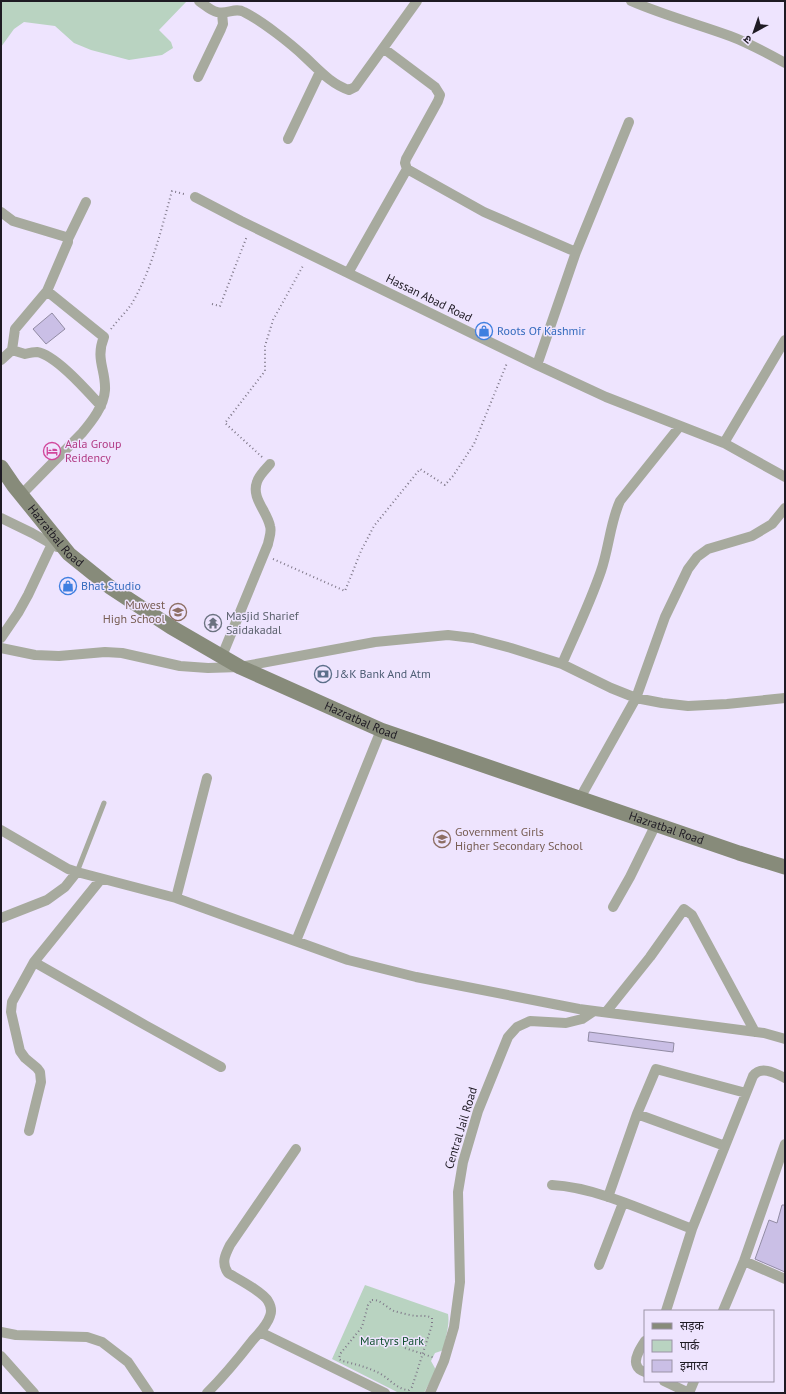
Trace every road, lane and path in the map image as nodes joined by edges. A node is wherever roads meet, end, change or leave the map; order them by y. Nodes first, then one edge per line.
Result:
1 (199, 1) edge
2 (417, 1) edge
3 (631, 1) edge
4 (222, 13) junction
5 (383, 48) junction
6 (785, 63) edge
7 (320, 72) junction
8 (198, 77) dead end
9 (629, 122) dead end
10 (288, 139) dead end
11 (407, 169) junction
12 (195, 197) joint
13 (86, 202) dead end
14 (1, 212) edge
15 (251, 226) junction
16 (68, 239) junction
17 (576, 252) junction
18 (309, 254) junction
19 (348, 273) junction
20 (47, 291) junction
21 (212, 304) dead end
22 (104, 337) junction
23 (785, 340) edge
24 (12, 350) junction
25 (511, 352) junction
26 (1, 360) edge
27 (537, 365) junction
28 (101, 406) junction
29 (680, 426) junction
30 (724, 443) junction
31 (270, 464) joint
32 (1, 467) edge
33 (785, 476) edge
34 (21, 495) junction
35 (785, 508) edge
36 (1, 518) edge
37 (52, 544) junction
38 (69, 554) junction
39 (264, 556) junction
40 (1, 638) edge
41 (1, 648) edge
42 (222, 656) junction
43 (562, 664) junction
44 (240, 667) junction
45 (636, 698) junction
46 (785, 698) edge
47 (381, 730) junction
48 (207, 778) dead end
49 (580, 798) junction
50 (104, 803) dead end
51 (656, 824) junction
52 (1, 830) edge
53 (785, 867) edge
54 (77, 872) junction
55 (101, 878) junction
56 (176, 898) junction
57 (613, 907) dead end
58 (1, 918) edge
59 (296, 941) junction
60 (34, 962) junction
61 (594, 1011) junction
62 (606, 1012) junction
63 (755, 1032) junction
64 (785, 1039) edge
65 (221, 1067) dead end
66 (785, 1078) edge
67 (746, 1093) junction
68 (637, 1114) junction
69 (29, 1131) dead end
70 (785, 1144) edge
71 (725, 1146) junction
72 (296, 1149) dead end
73 (552, 1185) dead end
74 (608, 1197) junction
75 (623, 1203) junction
76 (692, 1229) junction
77 (744, 1261) junction
78 (599, 1265) dead end
79 (785, 1279) edge
80 (666, 1310) edge
81 (723, 1310) edge
82 (1, 1332) edge
83 (260, 1332) junction
84 (644, 1343) edge
85 (405, 1348) dead end
86 (423, 1355) junction
87 (1, 1356) edge
88 (444, 1361) junction
89 (644, 1371) edge
90 (666, 1382) edge
91 (694, 1382) edge
92 (34, 1393) edge
93 (150, 1393) edge
94 (207, 1393) edge
95 (385, 1393) edge
96 (430, 1393) edge
97 (689, 1393) edge

1 - 4 street
2 - 5 street
3 - 6 street
4 - 7 street
4 - 8 street
5 - 7 street
5 - 11 street
7 - 10 street
9 - 17 street
11 - 17 street
11 - 19 street
12 - 15 street, Hassan Abad Road
12 - 22 path
13 - 16 street
14 - 16 street
15 - 18 street, Hassan Abad Road
15 - 21 path
16 - 20 street
17 - 27 street
18 - 19 street, Hassan Abad Road
18 - 31 path
19 - 25 street, Hassan Abad Road
20 - 22 street
20 - 24 street
22 - 28 street
23 - 30 street
24 - 26 street
24 - 28 street
25 - 27 street, Hassan Abad Road
25 - 39 path
27 - 29 street, Hassan Abad Road
28 - 34 street
29 - 30 street, Hassan Abad Road
29 - 43 street
30 - 33 street, Hassan Abad Road
31 - 39 street
32 - 34 main road, Hazratbal Road
34 - 38 main road, Hazratbal Road
35 - 45 street
36 - 37 street
37 - 38 street
37 - 40 street
38 - 42 main road, Hazratbal Road
39 - 42 street
41 - 44 street
42 - 44 main road, Hazratbal Road
43 - 44 street
43 - 45 street
44 - 47 main road, Hazratbal Road
45 - 46 street
45 - 49 street
47 - 49 main road, Hazratbal Road
47 - 59 street
48 - 56 street
49 - 51 main road, Hazratbal Road
50 - 54 lane
51 - 53 main road, Hazratbal Road
51 - 57 street
52 - 54 street
54 - 55 street
54 - 58 street
55 - 56 street
55 - 60 street
56 - 59 street
59 - 61 street
60 - 65 street
60 - 69 street
61 - 62 street
61 - 88 street, Central Jail Road
62 - 63 street
62 - 63 street
63 - 64 street
66 - 67 street
67 - 68 street
67 - 71 street
68 - 71 street
68 - 74 street
70 - 77 street
71 - 76 street
72 - 83 street
73 - 74 street
74 - 75 street
75 - 76 street
75 - 78 street
76 - 80 street
77 - 79 street
77 - 81 street
82 - 93 street
83 - 94 street
83 - 95 street
84 - 89 street
85 - 86 path
86 - 86 path
86 - 88 path
87 - 92 street
88 - 96 street, Central Jail Road
90 - 97 street
91 - 97 street

